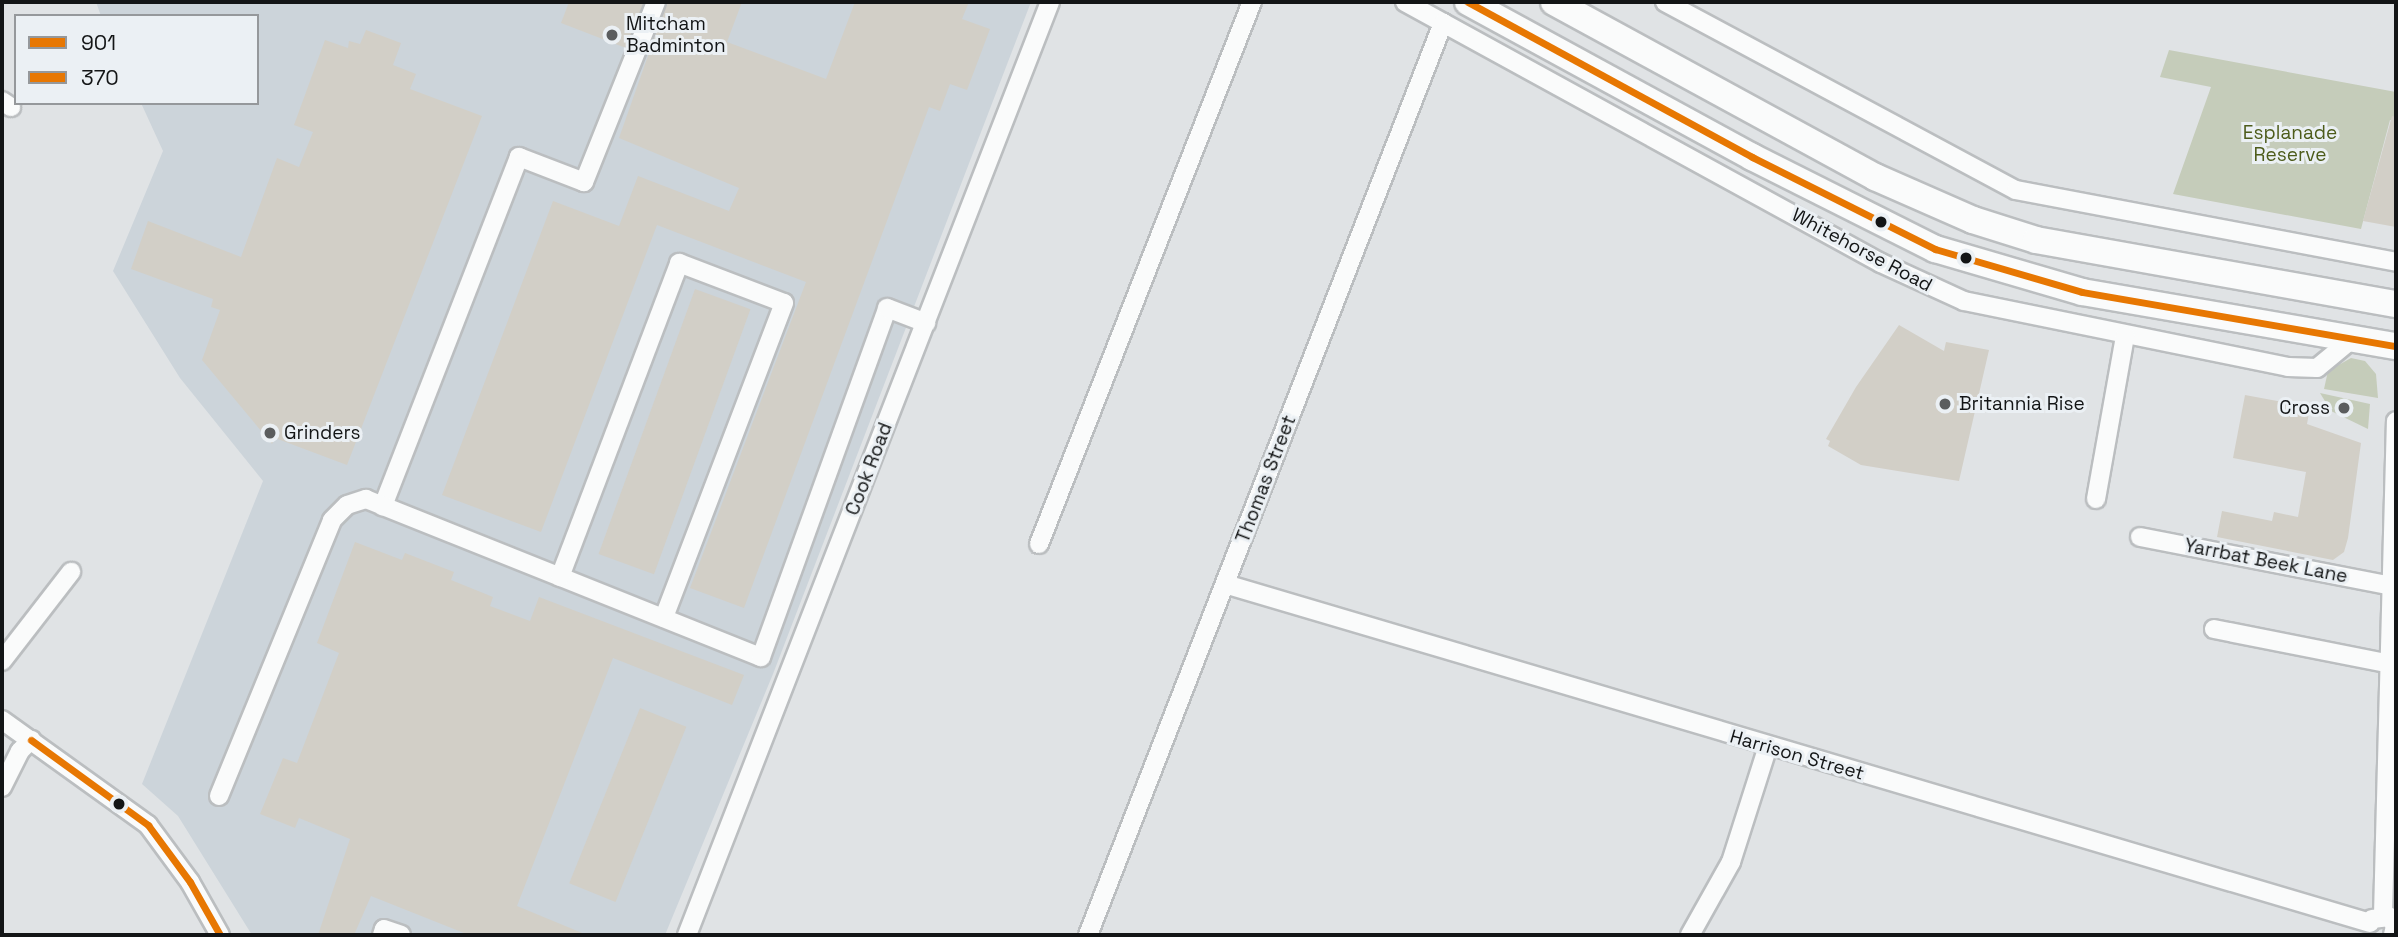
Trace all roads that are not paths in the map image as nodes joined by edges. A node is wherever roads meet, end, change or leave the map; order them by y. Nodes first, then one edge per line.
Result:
1 (656, 2) edge
2 (1050, 2) edge
3 (1252, 2) edge
4 (1405, 2) edge
5 (1468, 2) edge
6 (1554, 2) edge
7 (1665, 2) edge
8 (1581, 8) edge
9 (1443, 23) junction
10 (2396, 262) edge
11 (2396, 304) edge
12 (926, 323) junction
13 (2125, 336) junction
14 (2352, 339) junction
15 (2396, 346) edge
16 (2396, 421) edge
17 (2096, 499) dead end
18 (383, 506) junction
19 (2394, 514) edge
20 (2140, 537) dead end
21 (1039, 544) dead end
22 (71, 572) dead end
23 (560, 577) junction
24 (2393, 581) edge
25 (1225, 584) junction
26 (664, 618) junction
27 (2214, 629) dead end
28 (761, 657) junction
29 (2, 661) edge
30 (2390, 664) junction
31 (791, 668) junction
32 (2, 720) edge
33 (31, 740) junction
34 (1768, 746) junction
35 (2, 787) edge
36 (219, 796) dead end
37 (2375, 924) edge
38 (2396, 929) edge
39 (220, 935) edge
40 (382, 935) edge
41 (401, 935) edge
42 (687, 935) edge
43 (1088, 935) edge
44 (1690, 935) edge
45 (2393, 935) edge

1 - 18 street
2 - 12 street, Cook Road
3 - 21 street
4 - 9 street, Whitehorse Road
5 - 14 highway, Whitehorse Road
6 - 8 highway
7 - 10 street
8 - 11 highway
9 - 13 street, Whitehorse Road
9 - 25 street, Thomas Street
12 - 28 street
12 - 31 street, Cook Road
13 - 14 street, Whitehorse Road
13 - 17 street
14 - 15 highway, Whitehorse Road
16 - 19 street
18 - 23 street
18 - 36 street
19 - 24 street
20 - 24 street, Yarrbat Beek Lane
22 - 29 street
23 - 26 street
23 - 26 street
24 - 30 street
25 - 34 street, Harrison Street
25 - 43 street, Thomas Street
26 - 28 street
27 - 30 street
28 - 31 street
30 - 37 street
31 - 42 street, Cook Road
32 - 33 street
33 - 35 street
33 - 39 street
34 - 37 street, Harrison Street
34 - 44 street
37 - 38 street
38 - 45 street
40 - 41 street

